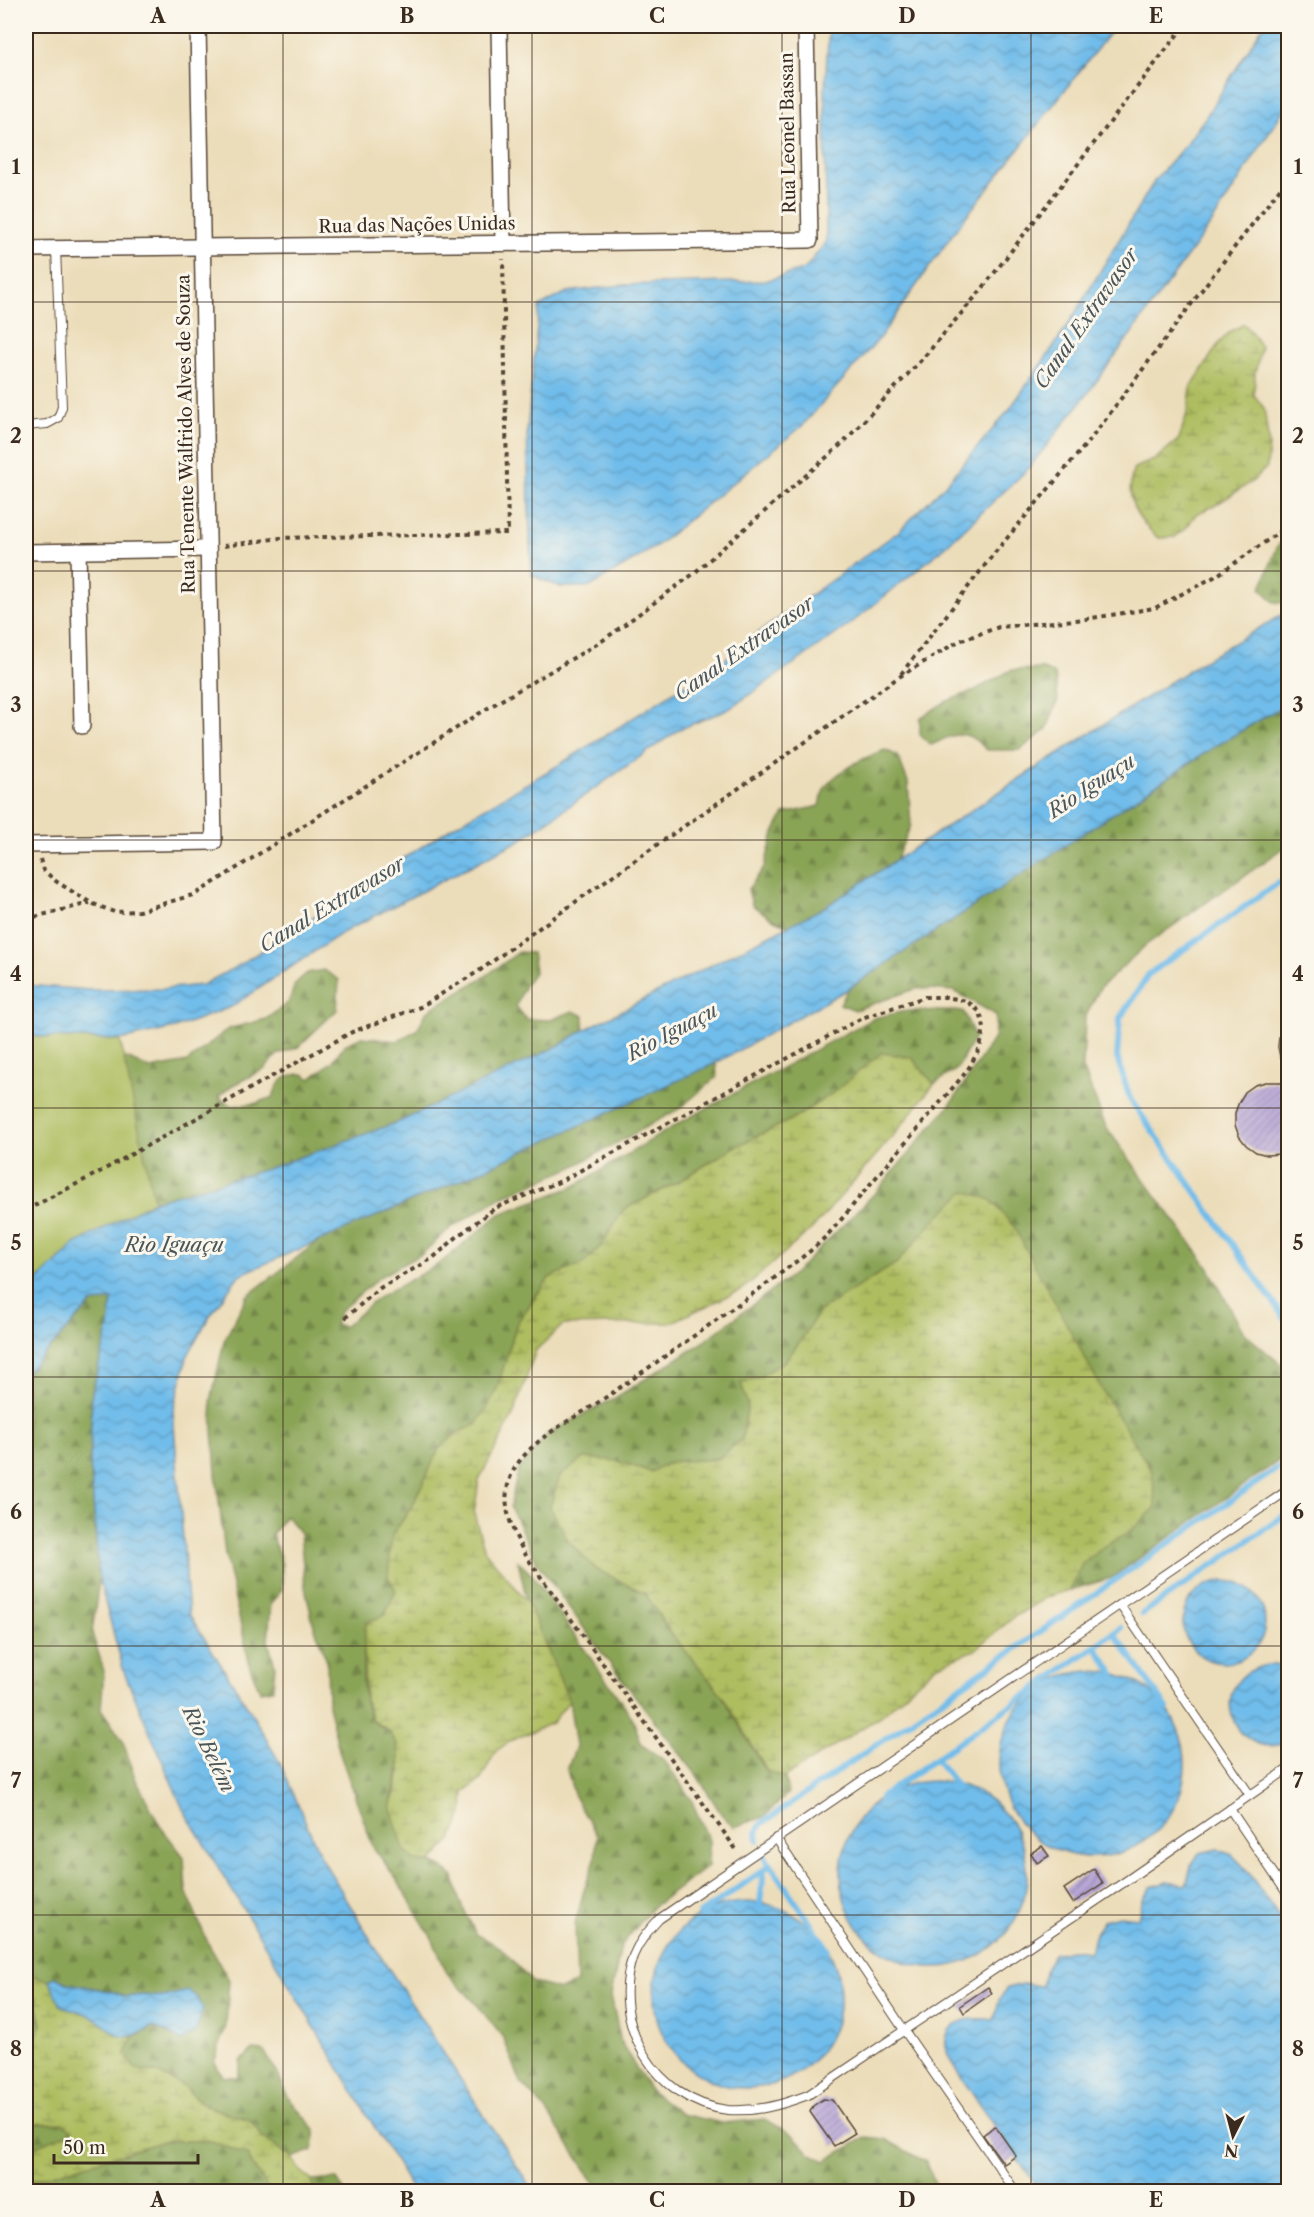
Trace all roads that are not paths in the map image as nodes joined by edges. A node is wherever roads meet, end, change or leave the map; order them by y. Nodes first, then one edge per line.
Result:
1 (198, 26) edge
2 (498, 26) edge
3 (806, 26) edge
4 (810, 240) joint
5 (503, 243) junction
6 (202, 247) junction
7 (56, 248) junction
8 (26, 249) edge
9 (26, 426) edge
10 (208, 549) junction
11 (78, 551) junction
12 (26, 552) edge
13 (81, 726) dead end
14 (30, 845) edge
15 (1288, 1490) edge
16 (1120, 1605) junction
17 (1288, 1769) edge
18 (1250, 1795) junction
19 (1230, 1809) junction
20 (776, 1838) junction
21 (1288, 1894) edge
22 (904, 2030) junction
23 (1016, 2192) edge

1 - 6 street, Rua Tenente Walfrido Alves de Souza
2 - 5 street
3 - 4 street, Rua Leonel Bassan
4 - 5 street, Rua das Nações Unidas
5 - 6 street, Rua das Nações Unidas
6 - 7 street, Rua das Nações Unidas
6 - 10 street, Rua Tenente Walfrido Alves de Souza
7 - 8 street, Rua das Nações Unidas
7 - 9 lane
10 - 11 street
10 - 14 street, Rua Tenente Walfrido Alves de Souza
11 - 12 street
11 - 13 street
15 - 16 lane
16 - 18 lane
16 - 20 lane
17 - 18 lane
18 - 19 lane
19 - 21 lane
19 - 22 lane
20 - 22 lane
20 - 22 lane
22 - 23 lane

